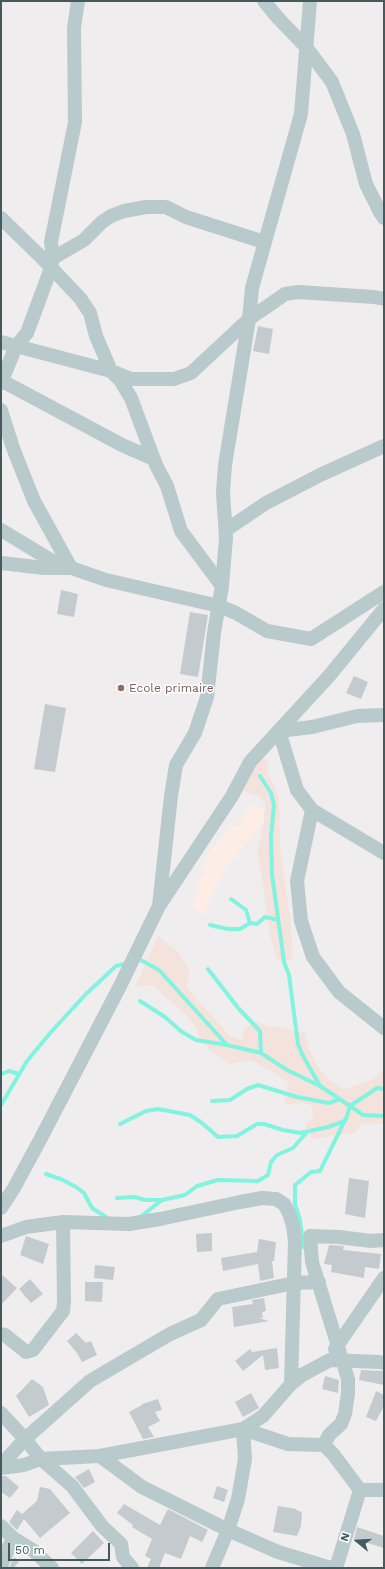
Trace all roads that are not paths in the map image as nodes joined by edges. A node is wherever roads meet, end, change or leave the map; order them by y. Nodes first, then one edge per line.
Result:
1 (78, 1) edge
2 (264, 1) edge
3 (310, 1) edge
4 (306, 47) junction
5 (1, 218) edge
6 (384, 218) edge
7 (264, 242) junction
8 (52, 263) junction
9 (384, 299) edge
10 (249, 319) junction
11 (1, 342) edge
12 (16, 346) junction
13 (110, 371) junction
14 (1, 382) edge
15 (1, 410) edge
16 (384, 446) edge
17 (154, 459) junction
18 (1, 530) edge
19 (226, 530) junction
20 (1, 563) edge
21 (70, 568) junction
22 (222, 586) junction
23 (384, 592) edge
24 (219, 606) junction
25 (384, 609) edge
26 (384, 715) edge
27 (279, 731) junction
28 (312, 810) junction
29 (384, 853) edge
30 (159, 906) junction
31 (384, 1028) edge
32 (8, 1189) edge
33 (1, 1208) edge
34 (63, 1222) junction
35 (1, 1236) edge
36 (384, 1240) edge
37 (384, 1278) edge
38 (319, 1282) junction
39 (294, 1283) junction
40 (1, 1334) edge
41 (338, 1345) junction
42 (336, 1360) junction
43 (384, 1363) edge
44 (292, 1384) junction
45 (1, 1414) edge
46 (243, 1429) junction
47 (25, 1439) junction
48 (324, 1445) junction
49 (100, 1456) junction
50 (40, 1459) junction
51 (1, 1466) edge
52 (360, 1490) junction
53 (384, 1490) edge
54 (1, 1526) edge
55 (228, 1530) junction
56 (13, 1538) junction
57 (1, 1566) edge
58 (52, 1568) edge
59 (132, 1568) edge
60 (212, 1568) edge
61 (331, 1568) edge
62 (336, 1568) edge

1 - 8 street
2 - 4 street
3 - 4 street
4 - 6 street
4 - 7 street
5 - 8 street
7 - 8 street
7 - 10 street
8 - 12 street
8 - 13 street
9 - 10 street
10 - 13 street
10 - 19 street
11 - 12 street
12 - 13 street
12 - 14 street
13 - 17 street
14 - 17 street
15 - 21 street
16 - 19 street
17 - 22 street
18 - 21 street
19 - 22 street
20 - 21 street
21 - 24 street
22 - 24 street
23 - 24 street
24 - 30 street
25 - 27 street
26 - 27 street
27 - 28 street
27 - 30 street
28 - 29 street
28 - 31 street
30 - 32 street
32 - 33 street
34 - 35 street
34 - 39 street
34 - 40 street
36 - 38 street
37 - 41 street
38 - 39 street
38 - 41 street
39 - 44 street
39 - 47 street
41 - 42 street
42 - 43 street
42 - 44 street
42 - 48 street
44 - 46 street
45 - 47 street
46 - 48 street
46 - 49 street
46 - 55 street
47 - 50 street
47 - 51 street
48 - 52 street
49 - 50 street
49 - 55 street
50 - 51 street
50 - 59 street
52 - 53 street
52 - 62 street
54 - 56 street
55 - 60 street
55 - 61 street
56 - 57 street
56 - 58 street

